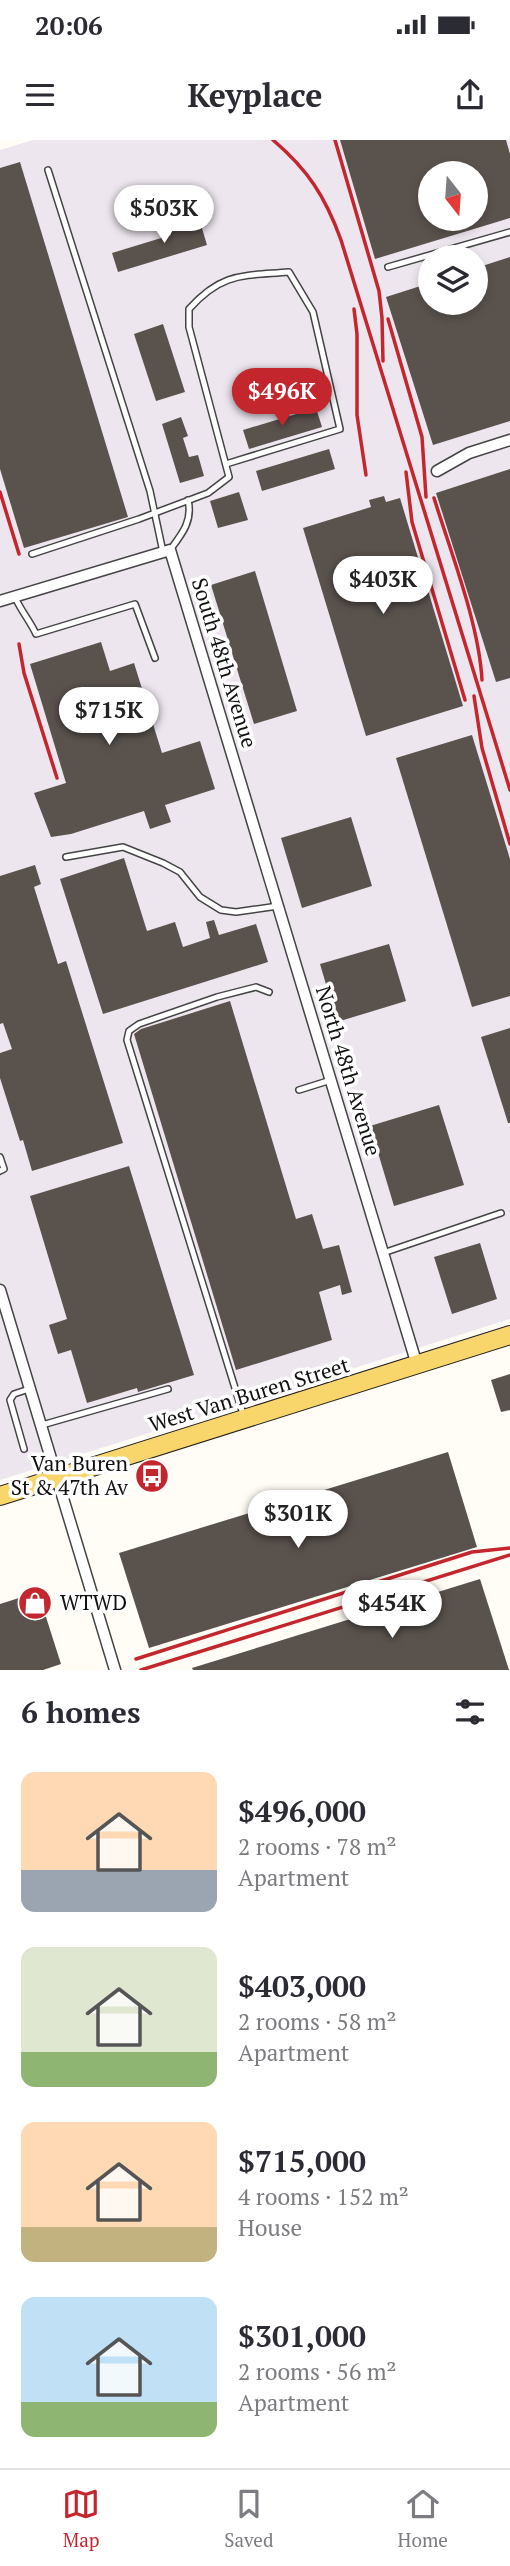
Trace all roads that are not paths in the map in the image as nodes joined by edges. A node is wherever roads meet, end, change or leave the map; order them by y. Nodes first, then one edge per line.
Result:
1 (48, 170) dead end
2 (510, 232) edge
3 (388, 267) dead end
4 (510, 440) edge
5 (226, 464) junction
6 (437, 471) dead end
7 (188, 500) junction
8 (155, 512) junction
9 (167, 551) junction
10 (32, 554) dead end
11 (15, 597) junction
12 (0, 601) edge
13 (155, 658) dead end
14 (242, 787) joint
15 (66, 857) dead end
16 (278, 905) junction
17 (269, 992) dead end
18 (331, 1080) junction
19 (299, 1090) dead end
20 (0, 1157) edge
21 (0, 1171) edge
22 (501, 1213) dead end
23 (383, 1253) junction
24 (0, 1290) edge
25 (510, 1335) edge
26 (417, 1365) junction
27 (30, 1388) junction
28 (168, 1389) dead end
29 (245, 1420) junction
30 (42, 1425) junction
31 (23, 1449) dead end
32 (58, 1478) junction
33 (0, 1496) edge
34 (115, 1670) edge

1 - 8 lane
2 - 3 lane
4 - 6 street
5 - 5 lane
5 - 7 lane
7 - 8 lane
7 - 9 lane
8 - 9 lane
8 - 10 lane
9 - 11 street
9 - 14 street, South 48th Avenue
11 - 12 street
11 - 13 lane
14 - 16 street, North 48th Avenue
15 - 16 lane
16 - 18 street, North 48th Avenue
17 - 29 lane
18 - 19 lane
18 - 23 street, North 48th Avenue
20 - 21 lane
22 - 23 lane
23 - 26 street, North 48th Avenue
24 - 27 street
25 - 26 main road, West Van Buren Street
26 - 29 main road, West Van Buren Street
27 - 30 street
27 - 31 lane
28 - 30 lane
29 - 32 main road, West Van Buren Street
30 - 32 street
32 - 33 main road, West Van Buren Street
32 - 34 street

